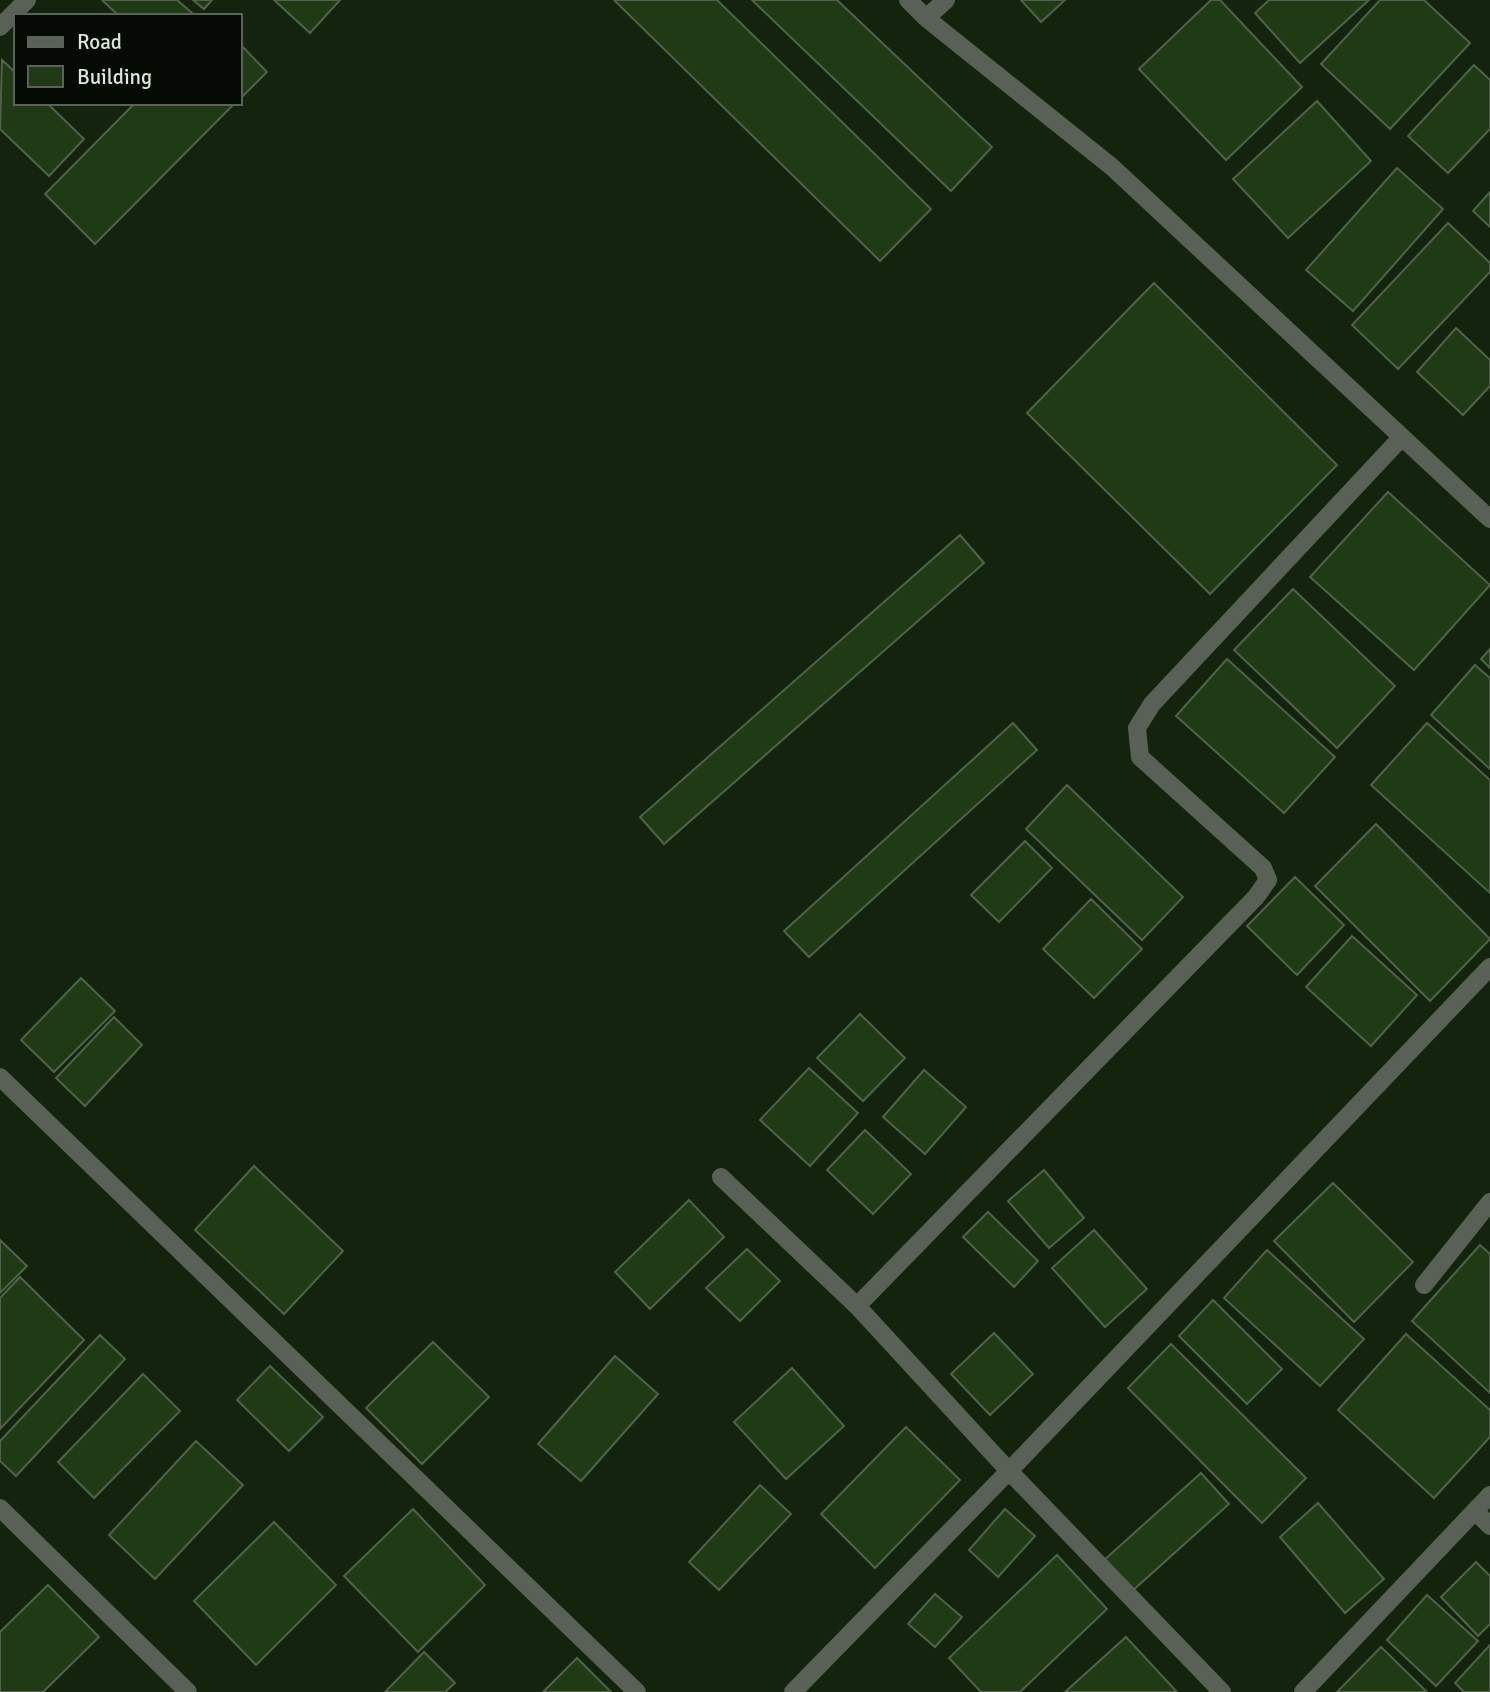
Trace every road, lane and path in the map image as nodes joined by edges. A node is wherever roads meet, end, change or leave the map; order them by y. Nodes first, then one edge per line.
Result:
1 (27, 0) edge
2 (908, 0) edge
3 (946, 0) edge
4 (926, 18) junction
5 (0, 27) edge
6 (1401, 438) junction
7 (1490, 519) edge
8 (1490, 967) edge
9 (0, 1077) edge
10 (720, 1177) dead end
11 (1490, 1202) edge
12 (1424, 1285) dead end
13 (857, 1306) junction
14 (1009, 1471) junction
15 (1490, 1495) edge
16 (0, 1508) edge
17 (1475, 1511) junction
18 (1490, 1526) edge
19 (188, 1692) edge
20 (638, 1692) edge
21 (793, 1692) edge
22 (1222, 1692) edge
23 (1303, 1692) edge

1 - 5 street
2 - 4 street
3 - 4 street
4 - 6 street
6 - 7 street
6 - 13 street
8 - 14 street
9 - 20 street
10 - 13 street
11 - 12 street
13 - 14 street
14 - 21 street
14 - 22 street
15 - 17 street
16 - 19 street
17 - 18 street
17 - 23 street

